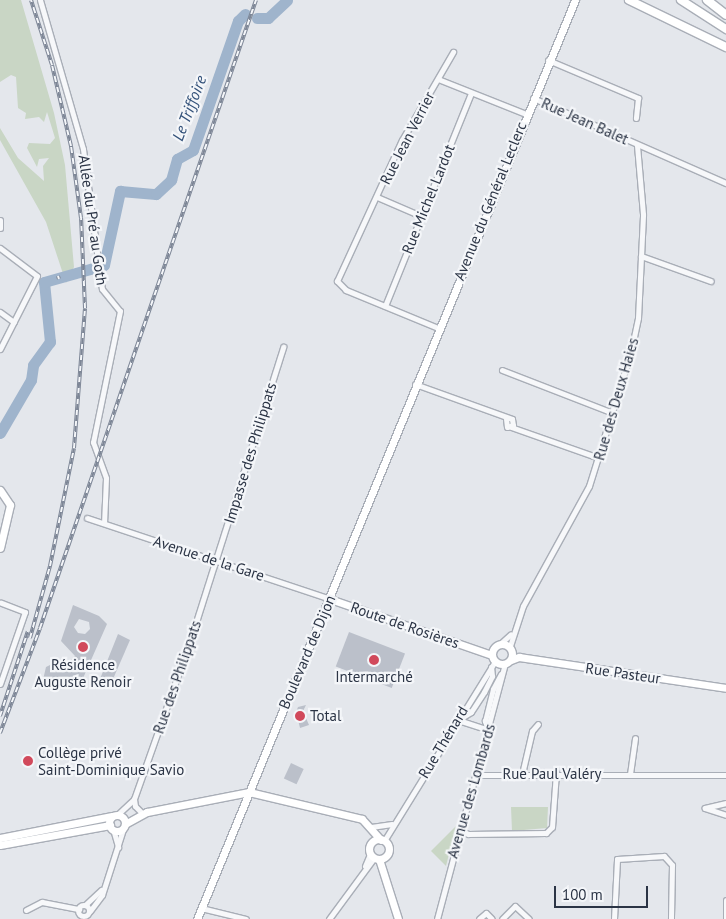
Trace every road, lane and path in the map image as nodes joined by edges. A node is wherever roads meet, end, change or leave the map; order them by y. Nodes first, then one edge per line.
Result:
1 (40, 0) edge
2 (569, 0) edge
3 (574, 0) edge
4 (629, 0) edge
5 (681, 0) edge
6 (707, 0) edge
7 (726, 15) edge
8 (564, 18) junction
9 (726, 29) edge
10 (726, 47) edge
11 (453, 52) dead end
12 (548, 60) junction
13 (438, 80) junction
14 (472, 93) junction
15 (533, 98) junction
16 (526, 114) junction
17 (636, 118) dead end
18 (637, 145) junction
19 (726, 184) edge
20 (377, 197) junction
21 (422, 216) junction
22 (0, 220) edge
23 (0, 228) edge
24 (0, 248) edge
25 (641, 256) junction
26 (711, 281) dead end
27 (385, 306) junction
28 (0, 312) edge
29 (14, 322) junction
30 (438, 328) junction
31 (283, 347) dead end
32 (0, 349) edge
33 (502, 370) dead end
34 (415, 384) junction
35 (613, 414) junction
36 (599, 458) junction
37 (0, 490) edge
38 (7, 516) junction
39 (87, 518) dead end
40 (104, 523) junction
41 (0, 540) edge
42 (0, 548) edge
43 (216, 560) junction
44 (330, 598) junction
45 (0, 604) edge
46 (511, 634) junction
47 (498, 645) junction
48 (481, 649) junction
49 (511, 649) junction
50 (519, 657) junction
51 (493, 661) junction
52 (507, 665) junction
53 (0, 684) edge
54 (726, 688) edge
55 (458, 720) junction
56 (538, 724) dead end
57 (488, 730) junction
58 (634, 738) dead end
59 (522, 774) junction
60 (556, 774) junction
61 (630, 774) junction
62 (475, 775) junction
63 (726, 775) edge
64 (249, 792) junction
65 (134, 799) junction
66 (726, 804) edge
67 (144, 812) junction
68 (726, 815) edge
69 (117, 816) junction
70 (393, 824) junction
71 (125, 825) junction
72 (369, 825) junction
73 (111, 827) junction
74 (460, 830) junction
75 (0, 838) edge
76 (382, 840) junction
77 (373, 841) junction
78 (0, 846) edge
79 (118, 847) junction
80 (377, 857) junction
81 (365, 867) junction
82 (384, 867) junction
83 (103, 888) junction
84 (726, 900) edge
85 (85, 905) junction
86 (202, 908) junction
87 (26, 910) dead end
88 (79, 914) edge
89 (88, 915) edge
90 (93, 919) edge
91 (197, 919) edge
92 (246, 919) edge
93 (329, 919) edge
94 (398, 919) edge
95 (437, 919) edge
96 (480, 919) edge
97 (492, 919) edge
98 (502, 919) edge
99 (528, 919) edge
100 (614, 919) edge
101 (671, 919) edge
102 (726, 919) edge

1 - 40 street, Allée du Pré au Goth
2 - 8 street, Avenue du Général Leclerc
3 - 8 street, Avenue du Général Leclerc
4 - 10 main road
5 - 9 main road
6 - 7 main road
8 - 12 street, Avenue du Général Leclerc
11 - 13 street, Rue Jean Verrier
12 - 15 street, Avenue du Général Leclerc
12 - 17 street
13 - 14 street, Rue Jean Verrier
13 - 20 street, Rue Jean Verrier
14 - 16 street, Rue Jean Verrier
14 - 21 street, Rue Michel Lardot
15 - 16 street, Avenue du Général Leclerc
15 - 18 street, Rue Jean Balet
16 - 30 street, Avenue du Général Leclerc
18 - 19 street, Rue Jean Balet
18 - 25 street, Rue des Deux Haies
20 - 21 street, Rue Jean Verrier
20 - 27 street, Rue Jean Verrier
21 - 27 street, Rue Michel Lardot
22 - 23 street
24 - 29 street
25 - 26 street
25 - 35 street, Rue des Deux Haies
27 - 30 street, Rue Jean Verrier
28 - 29 street
29 - 32 street
30 - 34 street, Avenue du Général Leclerc
31 - 43 street, Impasse des Philippats
33 - 35 street
34 - 36 street
34 - 44 street, Boulevard de Dijon
35 - 36 street, Rue des Deux Haies
36 - 46 street, Rue des Deux Haies
37 - 38 street
38 - 41 street
38 - 42 street
39 - 40 street, Avenue de la Gare
40 - 43 street, Avenue de la Gare
43 - 44 street, Avenue de la Gare
43 - 65 street, Rue des Philippats
44 - 48 street, Route de Rosières
44 - 64 street, Boulevard de Dijon
45 - 53 street
46 - 47 street, Rue des Deux Haies
46 - 49 street, Rue des Deux Haies
47 - 48 street, Route de Rosières
47 - 49 street
47 - 51 street
48 - 51 street, Route de Rosières
49 - 50 street
49 - 52 street
50 - 52 street, Rue Pasteur
50 - 54 street, Rue Pasteur
51 - 52 street, Route de Rosières
51 - 55 street, Rue Thénard
51 - 55 street
52 - 57 street, Avenue des Lombards
55 - 57 street
55 - 70 street, Rue Thénard
56 - 59 street
57 - 62 street, Avenue des Lombards
58 - 61 street
59 - 60 street, Rue Paul Valéry
59 - 62 street, Rue Paul Valéry
60 - 61 street, Rue Paul Valéry
60 - 74 street
61 - 63 street, Rue Paul Valéry
62 - 74 street, Avenue des Lombards
64 - 67 street
64 - 72 street
64 - 86 street, Boulevard de Dijon
65 - 67 street
65 - 69 street, Rue des Philippats
66 - 68 street
67 - 69 street
67 - 71 street
69 - 71 street
69 - 73 street
69 - 75 street
70 - 72 street
70 - 76 street, Rue Thénard
71 - 73 street
71 - 79 street
72 - 76 street
72 - 77 street
73 - 78 street
73 - 79 street
74 - 95 street, Avenue des Lombards
76 - 77 street
76 - 80 street
77 - 80 street
79 - 83 street
80 - 81 street
80 - 82 street
81 - 82 street
81 - 93 street
82 - 94 street
83 - 85 street
83 - 89 street
84 - 102 street
85 - 88 street
85 - 89 street
86 - 91 street, Boulevard de Dijon
86 - 92 street
87 - 88 street
88 - 89 street
89 - 90 street
96 - 97 street
98 - 99 street
100 - 101 street

